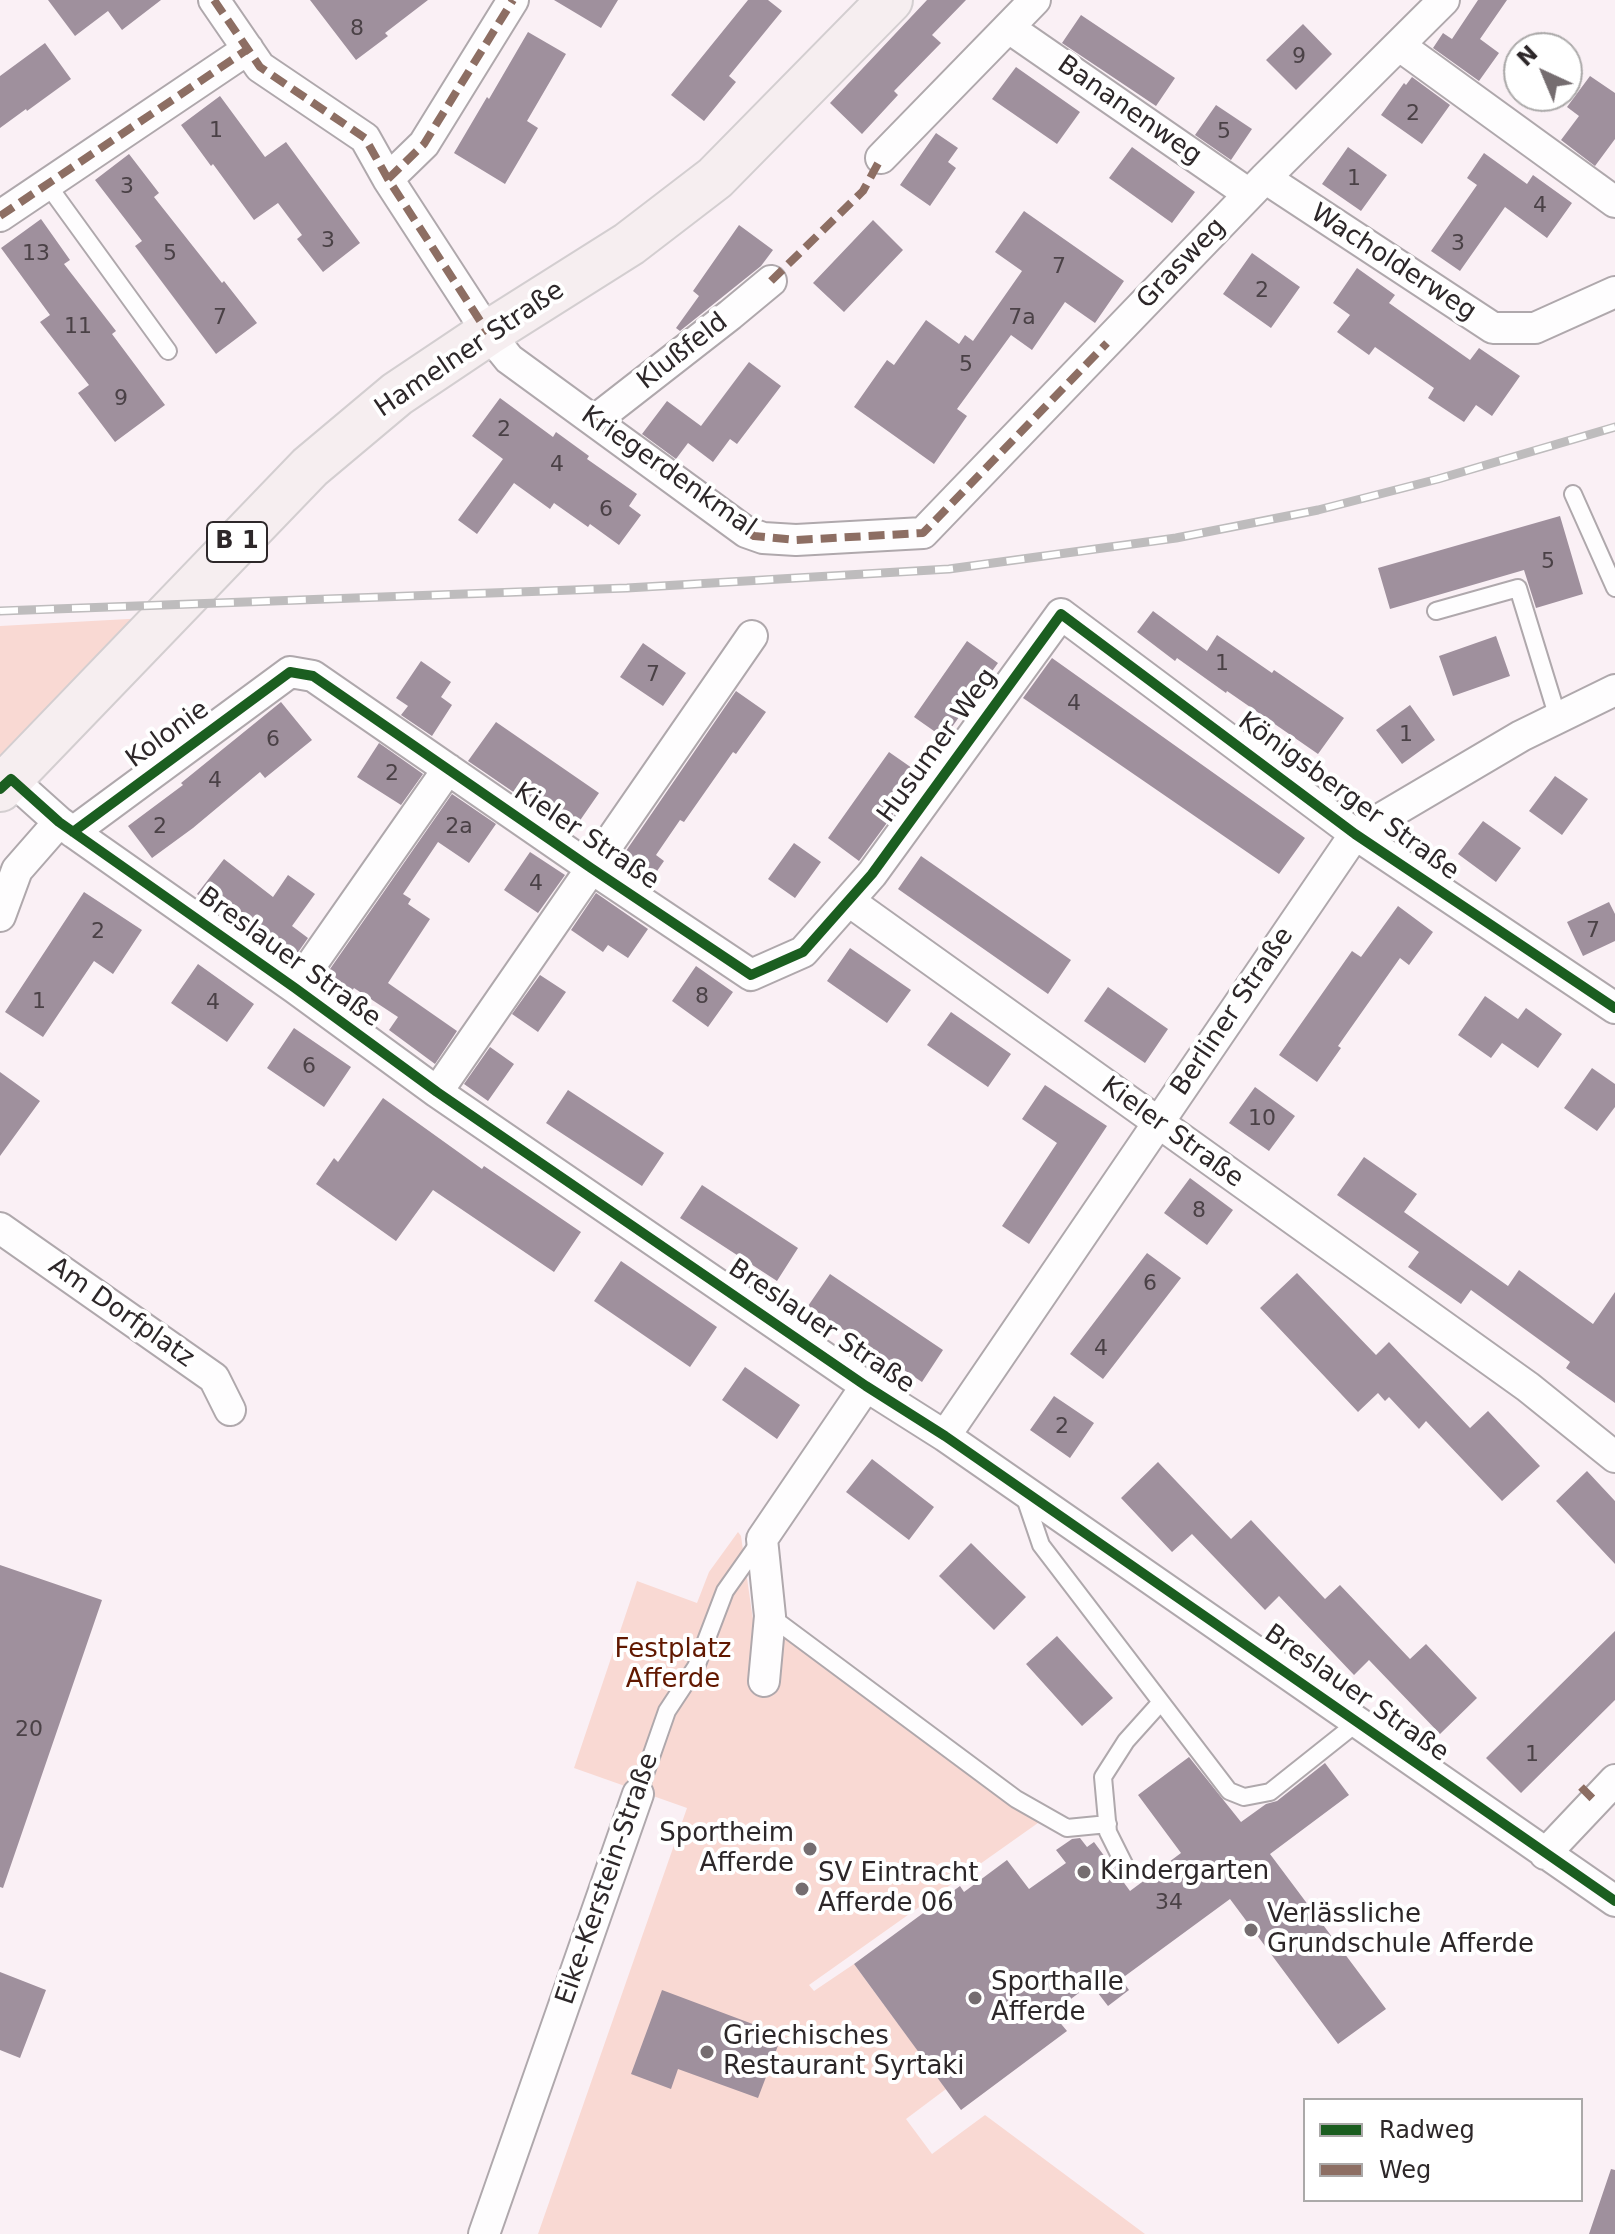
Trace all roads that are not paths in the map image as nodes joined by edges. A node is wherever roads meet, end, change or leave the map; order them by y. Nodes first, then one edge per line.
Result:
1 (214, 0) edge
2 (513, 0) edge
3 (890, 0) edge
4 (1035, 0) edge
5 (1444, 0) edge
6 (1009, 28) junction
7 (1400, 46) junction
8 (248, 49) junction
9 (881, 158) dead end
10 (388, 179) junction
11 (47, 184) junction
12 (1257, 186) junction
13 (1615, 202) edge
14 (0, 216) edge
15 (771, 281) dead end
16 (1615, 292) edge
17 (488, 333) junction
18 (168, 351) dead end
19 (594, 421) junction
20 (1573, 494) dead end
21 (923, 533) joint
22 (1615, 588) edge
23 (1436, 611) dead end
24 (1061, 614) joint
25 (752, 636) dead end
26 (290, 672) joint
27 (1615, 690) edge
28 (1558, 718) junction
29 (448, 769) junction
30 (5, 784) edge
31 (66, 827) junction
32 (1355, 834) junction
33 (591, 868) junction
34 (849, 901) junction
35 (0, 916) edge
36 (295, 988) junction
37 (1615, 1008) edge
38 (437, 1092) junction
39 (1157, 1122) junction
40 (0, 1228) edge
41 (866, 1386) junction
42 (230, 1410) dead end
43 (945, 1436) junction
44 (1615, 1457) edge
45 (1022, 1490) junction
46 (762, 1539) junction
47 (770, 1616) junction
48 (764, 1681) dead end
49 (1161, 1702) junction
50 (1358, 1722) junction
51 (1615, 1780) edge
52 (638, 1794) joint
53 (1108, 1824) junction
54 (1545, 1854) junction
55 (1126, 1868) dead end
56 (1615, 1901) edge
57 (484, 2234) edge

1 - 8 street, Kriegerdenkmal
2 - 10 street
3 - 17 main road, Hamelner Straße / B 1
4 - 6 street
5 - 7 street, Grasweg
6 - 9 street
6 - 12 street, Bananenweg
7 - 12 street, Grasweg
7 - 13 street
8 - 10 street, Kriegerdenkmal
8 - 11 street
10 - 17 street, Kriegerdenkmal
11 - 14 street
11 - 18 lane
12 - 16 street, Wacholderweg
12 - 21 street, Grasweg
15 - 19 street, Klußfeld
17 - 19 street, Kriegerdenkmal
17 - 30 main road, Hamelner Straße / B 1
19 - 21 street, Kriegerdenkmal
20 - 22 lane
23 - 28 lane
24 - 32 street, Königsberger Straße
24 - 34 street, Husumer Weg
25 - 33 street
26 - 29 street, Kieler Straße
26 - 31 street, Kolonie
27 - 28 street, Berliner Straße
28 - 32 street, Berliner Straße
29 - 33 street, Kieler Straße
29 - 36 street
30 - 31 street, Breslauer Straße
31 - 35 street, Kolonie
31 - 36 street, Breslauer Straße
32 - 37 street, Königsberger Straße
32 - 39 street, Berliner Straße
33 - 34 street, Kieler Straße
33 - 38 street
34 - 39 street, Kieler Straße
36 - 38 street, Breslauer Straße
38 - 41 street, Breslauer Straße
39 - 43 street, Berliner Straße
39 - 44 street, Kieler Straße
40 - 42 street, Am Dorfplatz
41 - 43 street, Breslauer Straße
41 - 46 street
43 - 45 street, Breslauer Straße
45 - 49 lane
45 - 50 street, Breslauer Straße
46 - 47 street
46 - 52 lane, Eike-Kerstein-Straße
47 - 48 street
47 - 53 lane
49 - 50 lane
49 - 53 lane
50 - 54 street, Breslauer Straße
51 - 54 street
52 - 57 street, Eike-Kerstein-Straße
53 - 55 lane
54 - 56 street, Breslauer Straße

